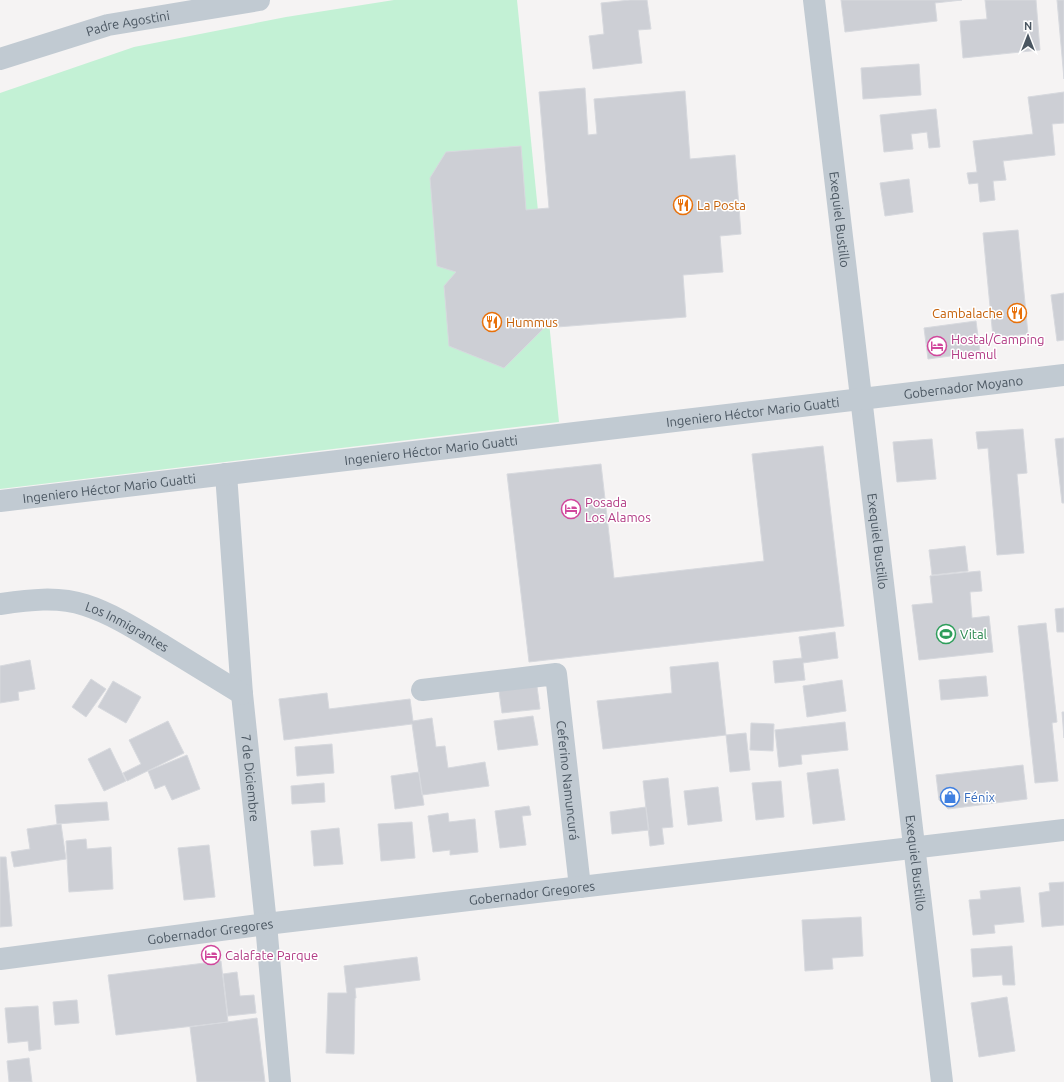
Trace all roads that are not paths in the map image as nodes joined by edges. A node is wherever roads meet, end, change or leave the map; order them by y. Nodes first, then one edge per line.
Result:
1 (259, 0) edge
2 (814, 0) edge
3 (0, 59) edge
4 (1064, 375) edge
5 (862, 399) junction
6 (226, 474) junction
7 (0, 501) edge
8 (0, 604) edge
9 (422, 690) dead end
10 (242, 694) junction
11 (1064, 830) edge
12 (914, 848) junction
13 (580, 887) junction
14 (266, 924) junction
15 (0, 959) edge
16 (280, 1082) edge
17 (942, 1082) edge

1 - 3 street, Padre Agostini
2 - 5 street, Exequiel Bustillo
4 - 5 street, Gobernador Moyano
5 - 6 street, Ingeniero Héctor Mario Guatti
5 - 12 street, Exequiel Bustillo
6 - 7 street, Ingeniero Héctor Mario Guatti
6 - 10 street, 7 de Diciembre
8 - 10 street, Los Inmigrantes
9 - 13 street, Ceferino Namuncurá
10 - 14 street, 7 de Diciembre
11 - 12 street, Gobernador Gregores
12 - 13 street, Gobernador Gregores
12 - 17 street, Exequiel Bustillo
13 - 14 street, Gobernador Gregores
14 - 15 street, Gobernador Gregores
14 - 16 street, 7 de Diciembre

